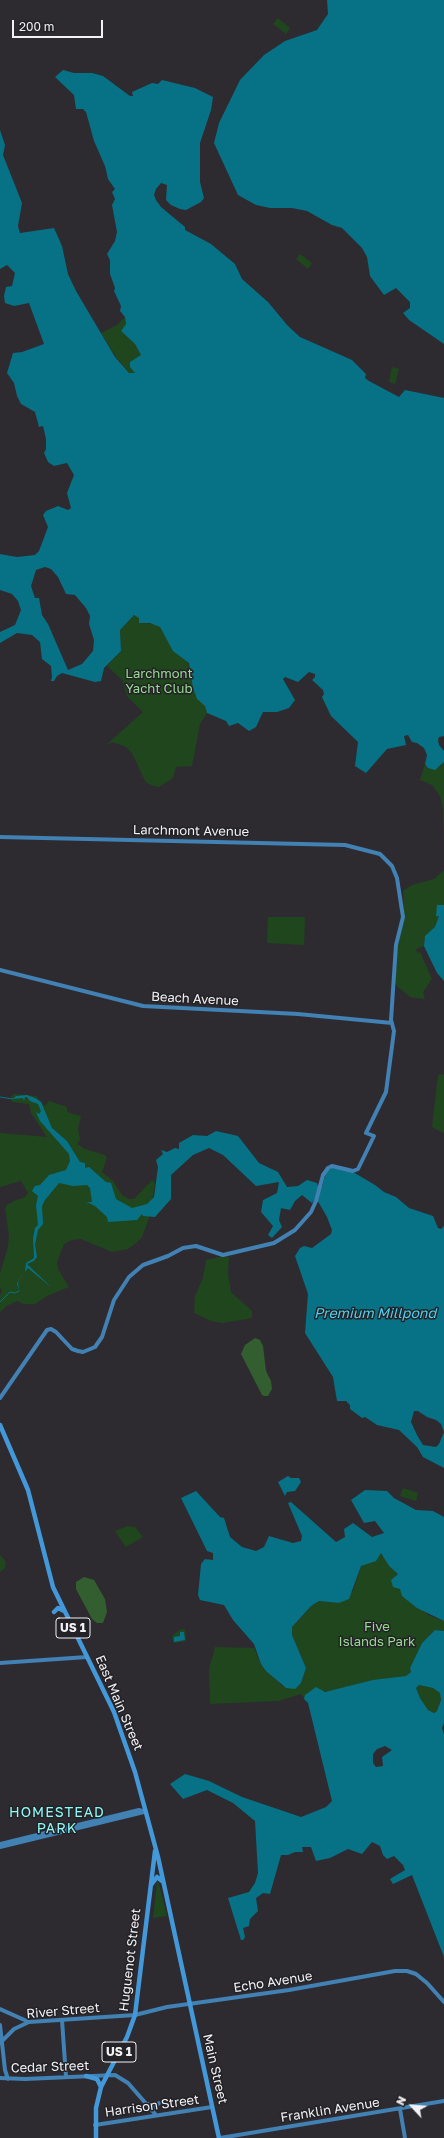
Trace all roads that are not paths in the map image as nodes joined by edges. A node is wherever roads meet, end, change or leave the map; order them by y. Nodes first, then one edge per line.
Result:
1 (0, 837) edge
2 (0, 970) edge
3 (392, 1023) junction
4 (0, 1398) edge
5 (0, 1424) edge
6 (54, 1612) dead end
7 (66, 1613) junction
8 (87, 1657) junction
9 (0, 1663) edge
10 (146, 1812) junction
11 (0, 1844) edge
12 (0, 1847) edge
13 (155, 1849) junction
14 (164, 1884) junction
15 (150, 1886) junction
16 (444, 2002) edge
17 (190, 2005) junction
18 (0, 2009) edge
19 (135, 2016) junction
20 (62, 2020) junction
21 (29, 2022) junction
22 (0, 2025) edge
23 (1, 2041) edge
24 (106, 2075) junction
25 (86, 2076) junction
26 (66, 2077) junction
27 (0, 2078) edge
28 (8, 2079) junction
29 (101, 2087) junction
30 (444, 2101) edge
31 (159, 2102) dead end
32 (146, 2103) junction
33 (212, 2107) junction
34 (400, 2109) junction
35 (156, 2115) junction
36 (95, 2125) junction
37 (96, 2138) edge
38 (219, 2138) edge
39 (405, 2138) edge

1 - 3 street, Larchmont Avenue
2 - 3 street, Beach Avenue
3 - 4 street
5 - 7 main road, East Main Street / US 1
6 - 7 main road
7 - 8 main road, East Main Street / US 1
8 - 9 street
8 - 10 main road, East Main Street / US 1
10 - 11 street
10 - 12 street
10 - 13 main road, East Main Street / US 1
13 - 14 main road, East Main Street / US 1
13 - 15 main road, Huguenot Street / US 1
14 - 15 main road
14 - 17 main road, East Main Street / US 1
15 - 19 main road, Huguenot Street / US 1
16 - 17 street, Echo Avenue
17 - 19 street, Echo Avenue
17 - 33 main road, Main Street / US 1
18 - 21 street
19 - 20 street, River Street
19 - 24 main road, Huguenot Street / US 1
20 - 21 street, River Street
20 - 26 street
21 - 23 street, River Street
22 - 23 street
23 - 28 street
24 - 25 street, Cedar Street
24 - 29 main road, Huguenot Street / US 1
24 - 32 street, Cedar Street
25 - 26 street, Cedar Street
25 - 29 main road
26 - 28 street, Cedar Street
27 - 28 street, Cedar Street
29 - 36 main road, Huguenot Street / US 1
30 - 34 street, Franklin Avenue
31 - 32 street
32 - 35 street, Cedar Street
33 - 35 street, Harrison Street
33 - 38 main road, Main Street / US 1
34 - 38 street, Franklin Avenue
34 - 39 street
35 - 36 street, Harrison Street
36 - 37 main road, Huguenot Street / US 1

